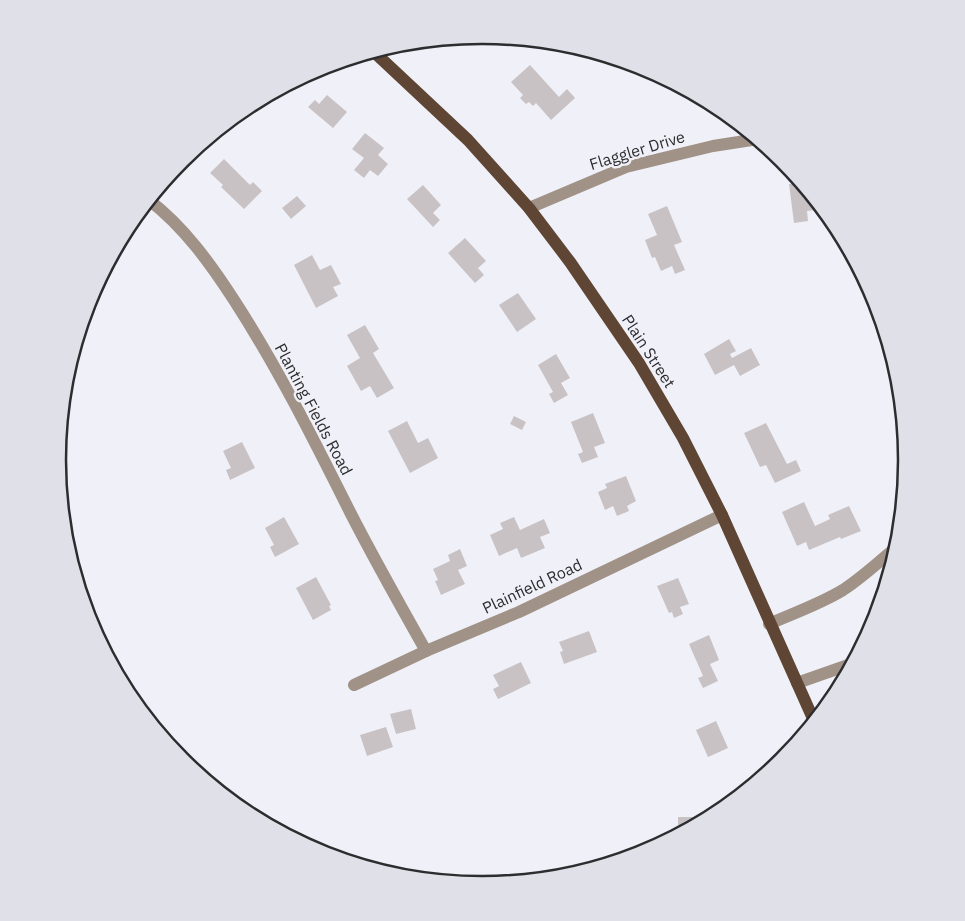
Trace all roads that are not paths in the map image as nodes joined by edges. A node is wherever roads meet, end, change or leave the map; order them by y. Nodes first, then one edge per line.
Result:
1 (379, 57) edge
2 (749, 140) edge
3 (154, 204) edge
4 (529, 208) junction
5 (722, 515) junction
6 (888, 554) edge
7 (769, 624) junction
8 (426, 651) junction
9 (844, 666) edge
10 (797, 683) junction
11 (354, 685) dead end
12 (812, 716) edge

1 - 4 main road, Plain Street
2 - 4 street, Flaggler Drive
3 - 8 street, Planting Fields Road
4 - 5 main road, Plain Street
5 - 7 main road, Plain Street
5 - 8 street, Plainfield Road
6 - 7 street
7 - 10 main road, Plain Street
8 - 11 street, Plainfield Road
9 - 10 street
10 - 12 main road, Plain Street

